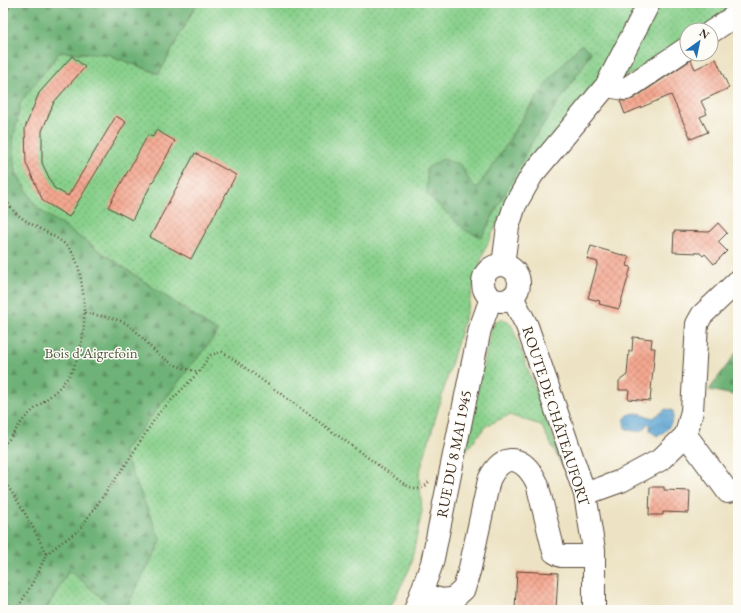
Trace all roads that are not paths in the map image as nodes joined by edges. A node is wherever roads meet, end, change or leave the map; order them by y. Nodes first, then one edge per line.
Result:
1 (649, 3) edge
2 (738, 14) edge
3 (719, 27) edge
4 (679, 53) edge
5 (606, 86) junction
6 (504, 265) junction
7 (738, 281) edge
8 (512, 297) junction
9 (491, 298) junction
10 (686, 435) junction
11 (728, 492) dead end
12 (585, 494) junction
13 (594, 556) junction
14 (418, 602) edge
15 (594, 610) edge

1 - 5 street
2 - 3 street
4 - 5 street
5 - 6 street
6 - 8 street
6 - 9 street
7 - 10 street
8 - 9 street
8 - 12 street, ROUTE DE CHÂTEAUFORT
9 - 14 street, RUE DU 8 MAI 1945
10 - 11 street
10 - 12 street
12 - 13 street, ROUTE DE CHÂTEAUFORT
13 - 14 street
13 - 15 street, ROUTE DE CHÂTEAUFORT

